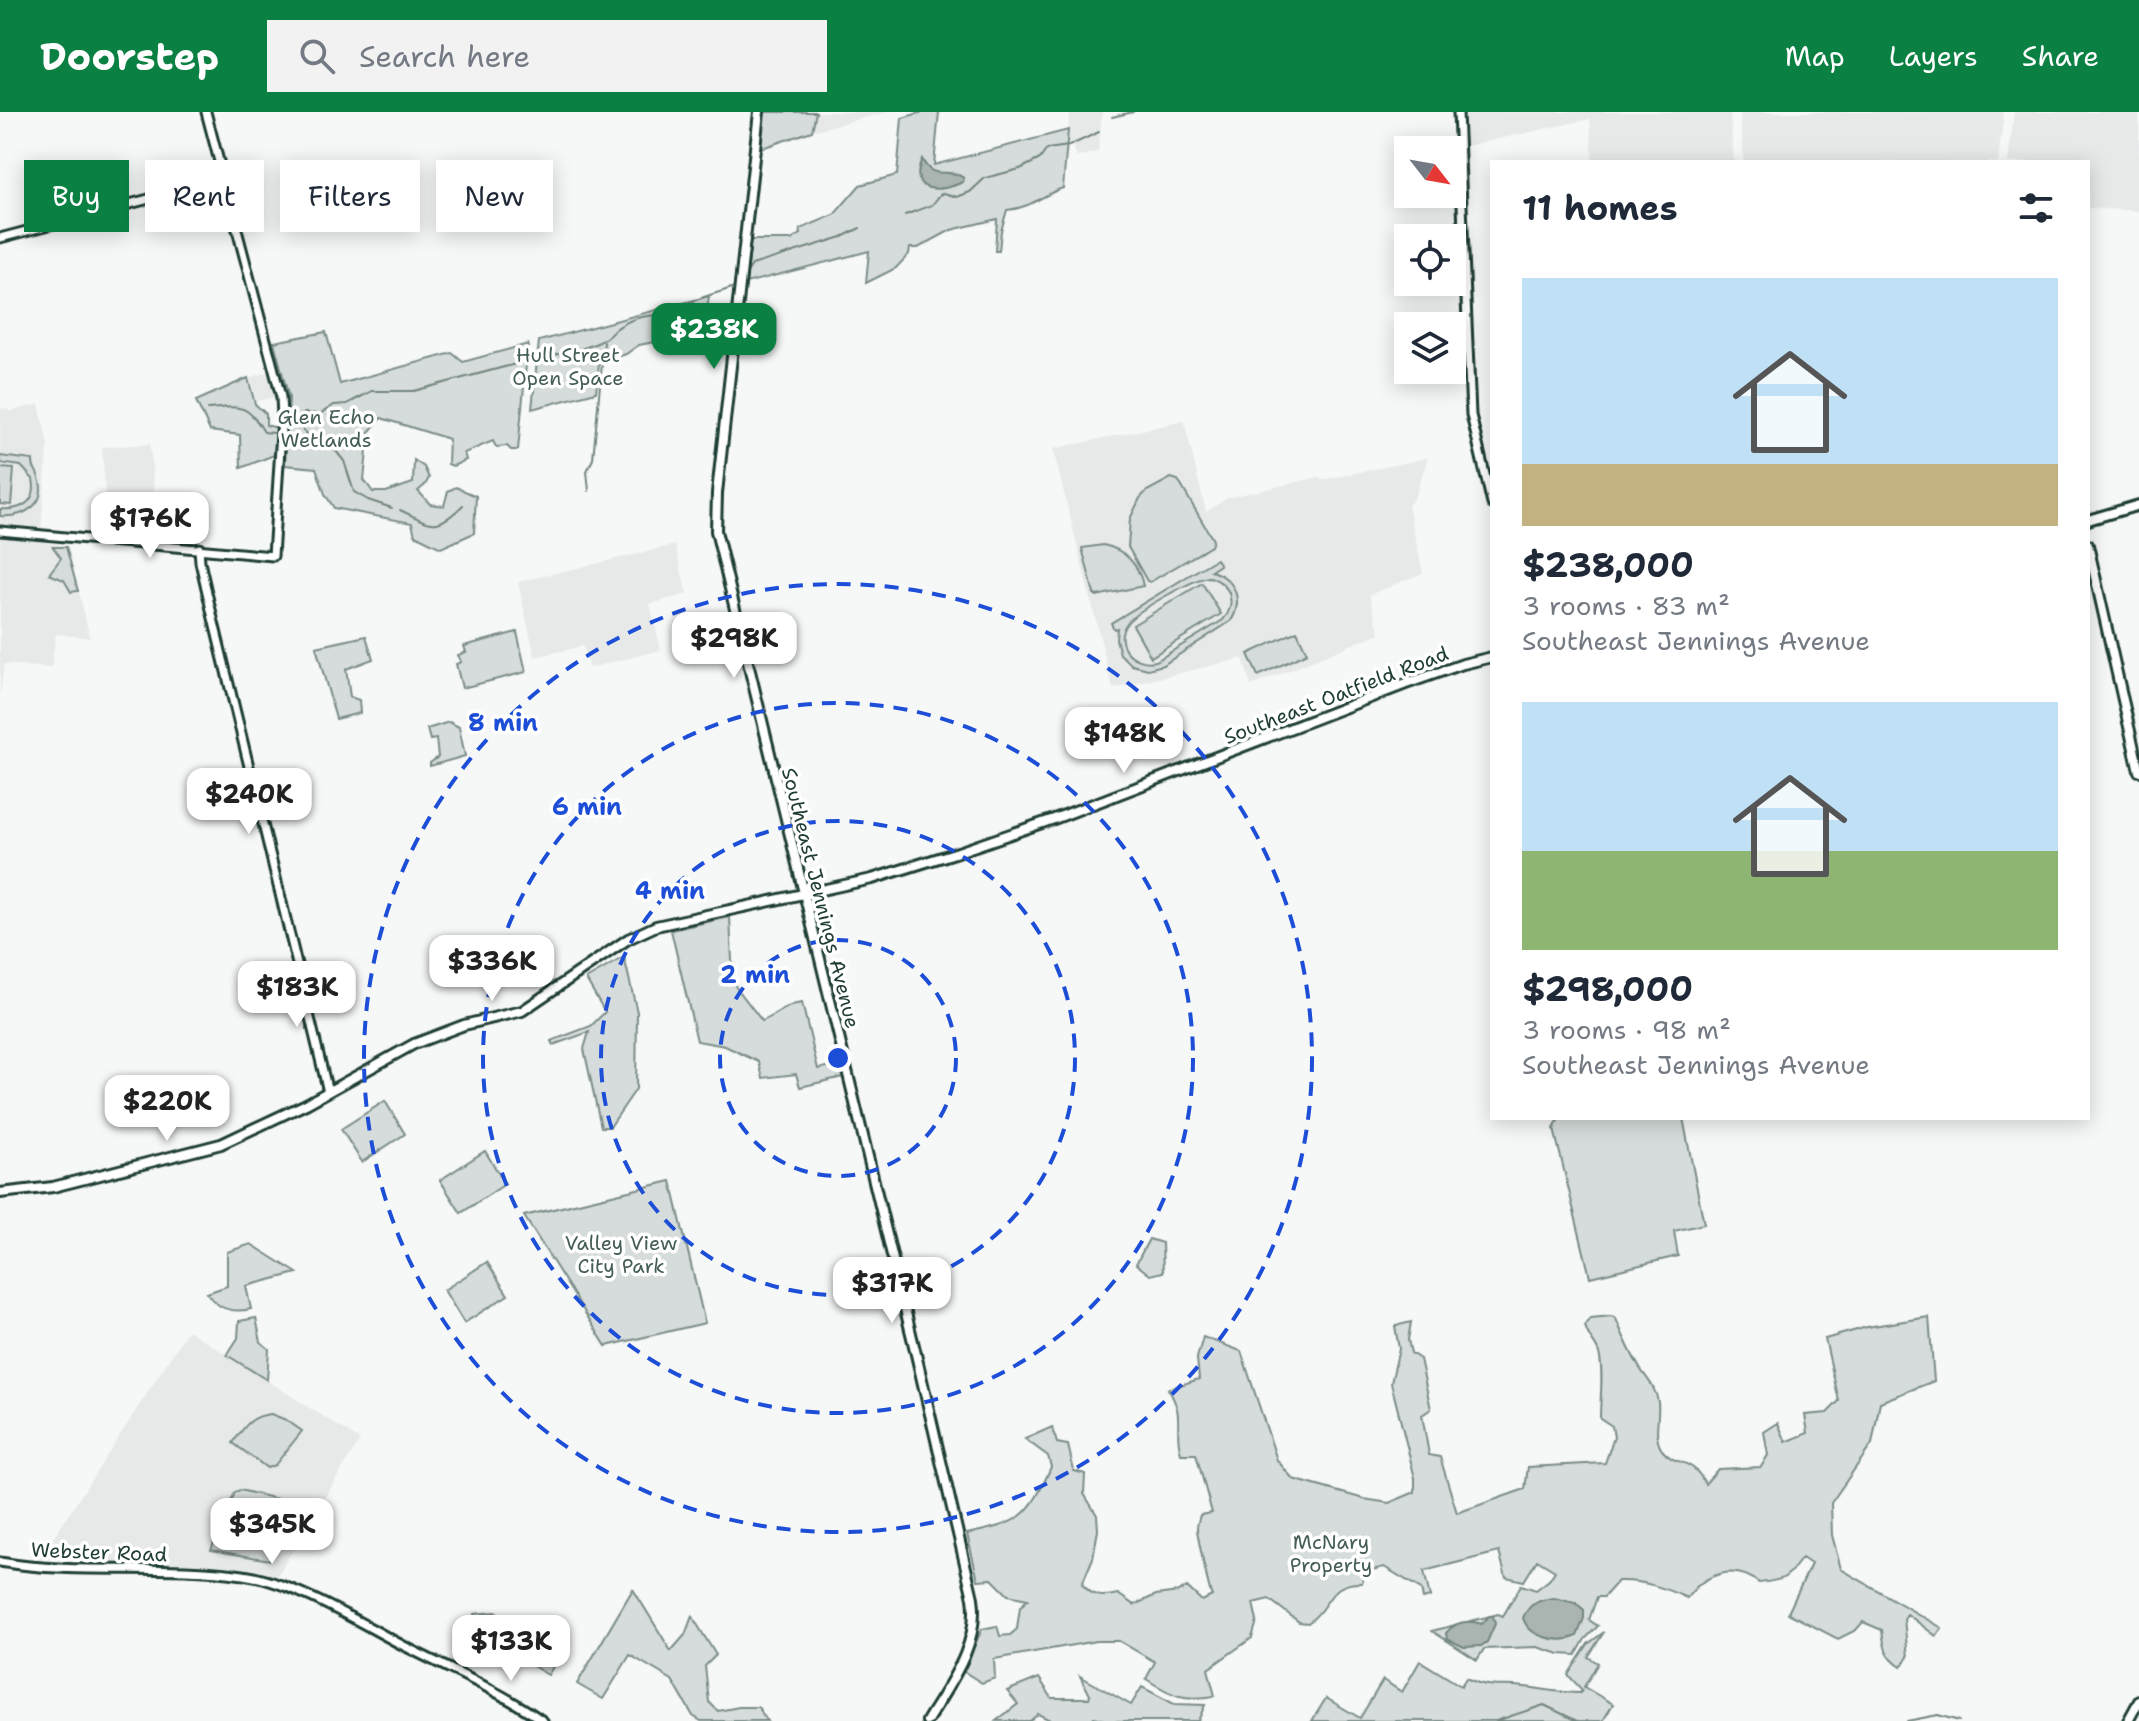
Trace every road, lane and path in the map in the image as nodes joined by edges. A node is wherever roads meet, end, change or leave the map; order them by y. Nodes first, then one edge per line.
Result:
1 (206, 112) edge
2 (759, 112) edge
3 (1458, 112) edge
4 (220, 160) edge
5 (145, 200) edge
6 (239, 232) edge
7 (0, 238) edge
8 (1490, 496) edge
9 (2139, 505) edge
10 (2090, 519) edge
11 (0, 531) edge
12 (199, 548) junction
13 (2090, 554) edge
14 (1490, 657) edge
15 (2139, 771) edge
16 (804, 893) junction
17 (328, 1092) junction
18 (0, 1193) edge
19 (0, 1562) edge
20 (2139, 1701) edge
21 (543, 1721) edge
22 (927, 1721) edge
23 (2128, 1721) edge

1 - 4 street
2 - 16 main road, Southeast Jennings Avenue
3 - 8 street
5 - 7 street
6 - 12 street
9 - 10 main road
11 - 12 street
12 - 17 street
13 - 15 main road
14 - 16 main road, Southeast Oatfield Road
16 - 17 main road, Southeast Oatfield Road
16 - 22 main road, Southeast Jennings Avenue
17 - 18 main road, Southeast Oatfield Road
19 - 21 street, Webster Road
20 - 23 main road

